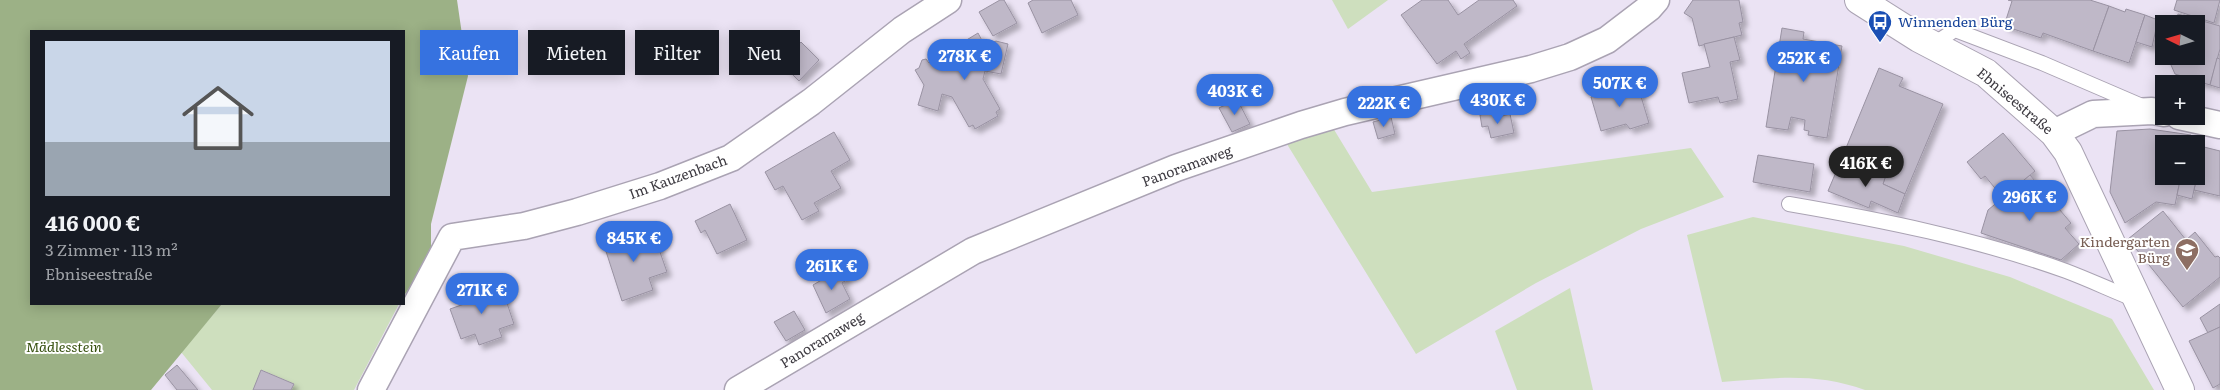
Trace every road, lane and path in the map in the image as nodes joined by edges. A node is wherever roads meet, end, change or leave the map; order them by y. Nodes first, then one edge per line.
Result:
1 (948, 0) edge
2 (1656, 0) edge
3 (1859, 0) edge
4 (1932, 45) junction
5 (2155, 111) edge
6 (2155, 112) edge
7 (2205, 122) edge
8 (2220, 125) edge
9 (2054, 133) junction
10 (1789, 204) dead end
11 (2137, 300) junction
12 (371, 390) edge
13 (738, 390) edge
14 (2180, 390) edge

1 - 12 street, Im Kauzenbach
2 - 13 street, Panoramaweg
3 - 4 street, Ebniseestraße
4 - 5 lane
4 - 9 street, Ebniseestraße
6 - 9 street
7 - 8 street
9 - 11 street, Ebniseestraße
10 - 11 lane
11 - 14 street, Ebniseestraße

